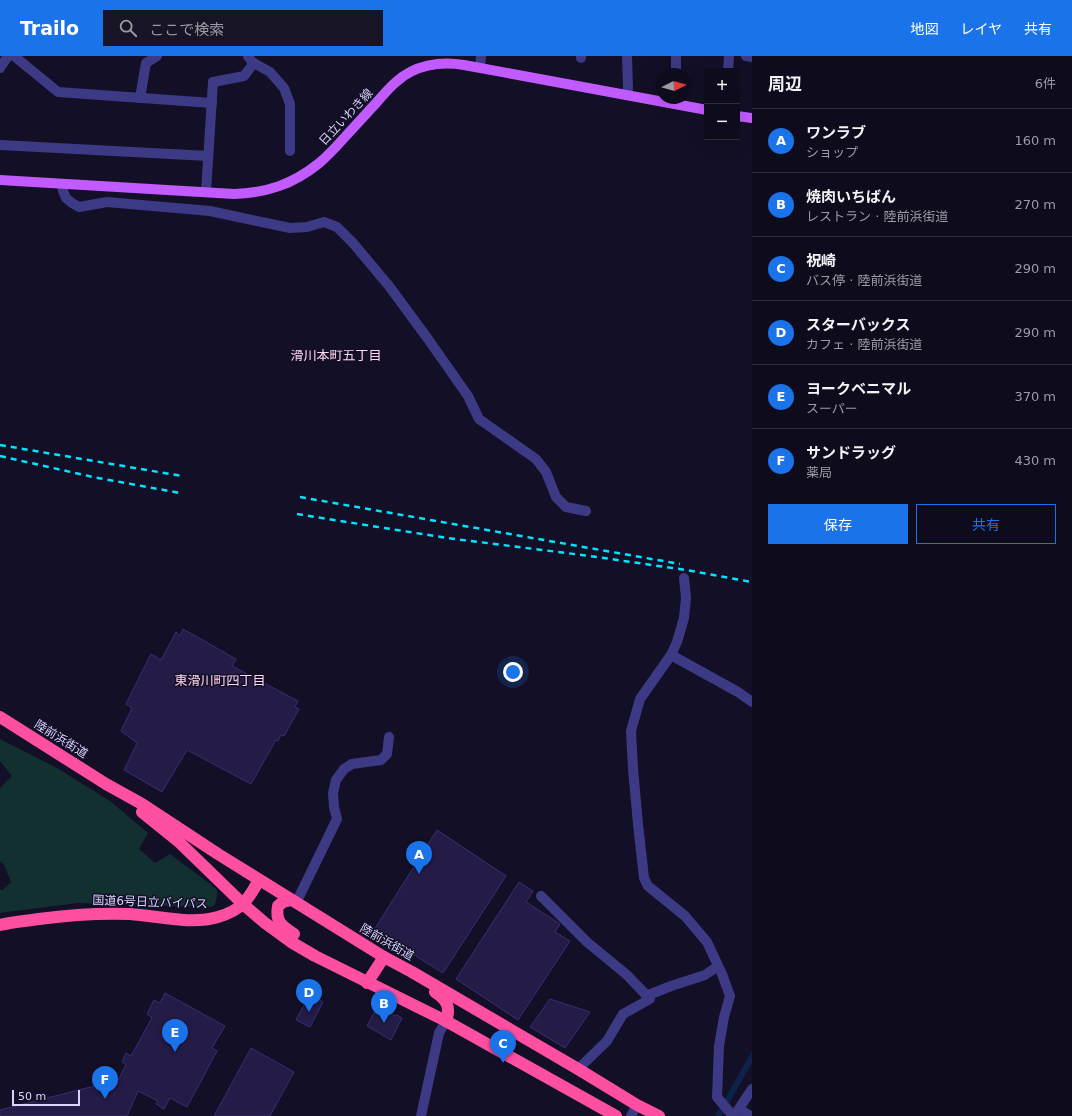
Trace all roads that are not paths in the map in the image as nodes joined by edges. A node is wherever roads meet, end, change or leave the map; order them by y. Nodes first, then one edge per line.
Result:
1 (8, 56) edge
2 (14, 56) edge
3 (157, 56) edge
4 (481, 56) edge
5 (627, 56) edge
6 (676, 56) edge
7 (729, 56) edge
8 (746, 56) edge
9 (752, 57) edge
10 (251, 60) edge
11 (480, 67) junction
12 (0, 68) edge
13 (676, 68) edge
14 (728, 68) edge
15 (627, 94) junction
16 (140, 98) junction
17 (212, 103) junction
18 (704, 109) edge
19 (740, 116) edge
20 (752, 118) edge
21 (0, 145) edge
22 (290, 151) dead end
23 (208, 156) junction
24 (0, 180) edge
25 (62, 184) junction
26 (206, 192) junction
27 (586, 511) dead end
28 (684, 578) dead end
29 (671, 655) junction
30 (752, 702) edge
31 (0, 717) edge
32 (389, 737) dead end
33 (106, 784) junction
34 (260, 880) junction
35 (541, 896) dead end
36 (294, 901) junction
37 (244, 904) junction
38 (0, 925) edge
39 (315, 956) junction
40 (384, 957) junction
41 (718, 966) junction
42 (412, 972) junction
43 (367, 982) junction
44 (646, 996) junction
45 (446, 1021) junction
46 (578, 1069) junction
47 (752, 1089) edge
48 (637, 1105) junction
49 (736, 1114) edge
50 (421, 1116) edge
51 (616, 1116) edge
52 (631, 1116) edge
53 (658, 1116) edge
54 (750, 1116) edge

1 - 12 street
2 - 16 street
3 - 16 street
4 - 11 street
5 - 15 street
6 - 13 street
7 - 14 street
8 - 9 street
10 - 17 street
10 - 22 street
11 - 15 main road, 日立いわき線
11 - 26 main road, 日立いわき線
15 - 18 main road, 日立いわき線
16 - 17 street
17 - 23 street
19 - 20 main road
21 - 23 street
23 - 26 street
24 - 25 main road, 日立いわき線
25 - 26 main road, 日立いわき線
25 - 27 street
28 - 29 street
29 - 30 street
29 - 41 street
31 - 33 highway, 陸前浜街道
32 - 36 street
33 - 34 highway, 陸前浜街道
33 - 37 highway, 陸前浜街道
34 - 36 highway, 陸前浜街道
34 - 37 highway, 国道6号日立バイパス
35 - 44 street
36 - 39 highway
36 - 40 highway, 陸前浜街道
37 - 38 highway, 国道6号日立バイパス
37 - 39 highway, 陸前浜街道
39 - 43 highway, 陸前浜街道
40 - 42 highway, 陸前浜街道
40 - 43 highway
41 - 44 street
41 - 49 street
42 - 45 highway
42 - 46 highway, 陸前浜街道
43 - 45 highway, 陸前浜街道
44 - 46 street
45 - 50 street
45 - 51 highway, 陸前浜街道
46 - 48 highway, 陸前浜街道
47 - 49 street
48 - 52 street
48 - 53 highway, 陸前浜街道
49 - 54 street

